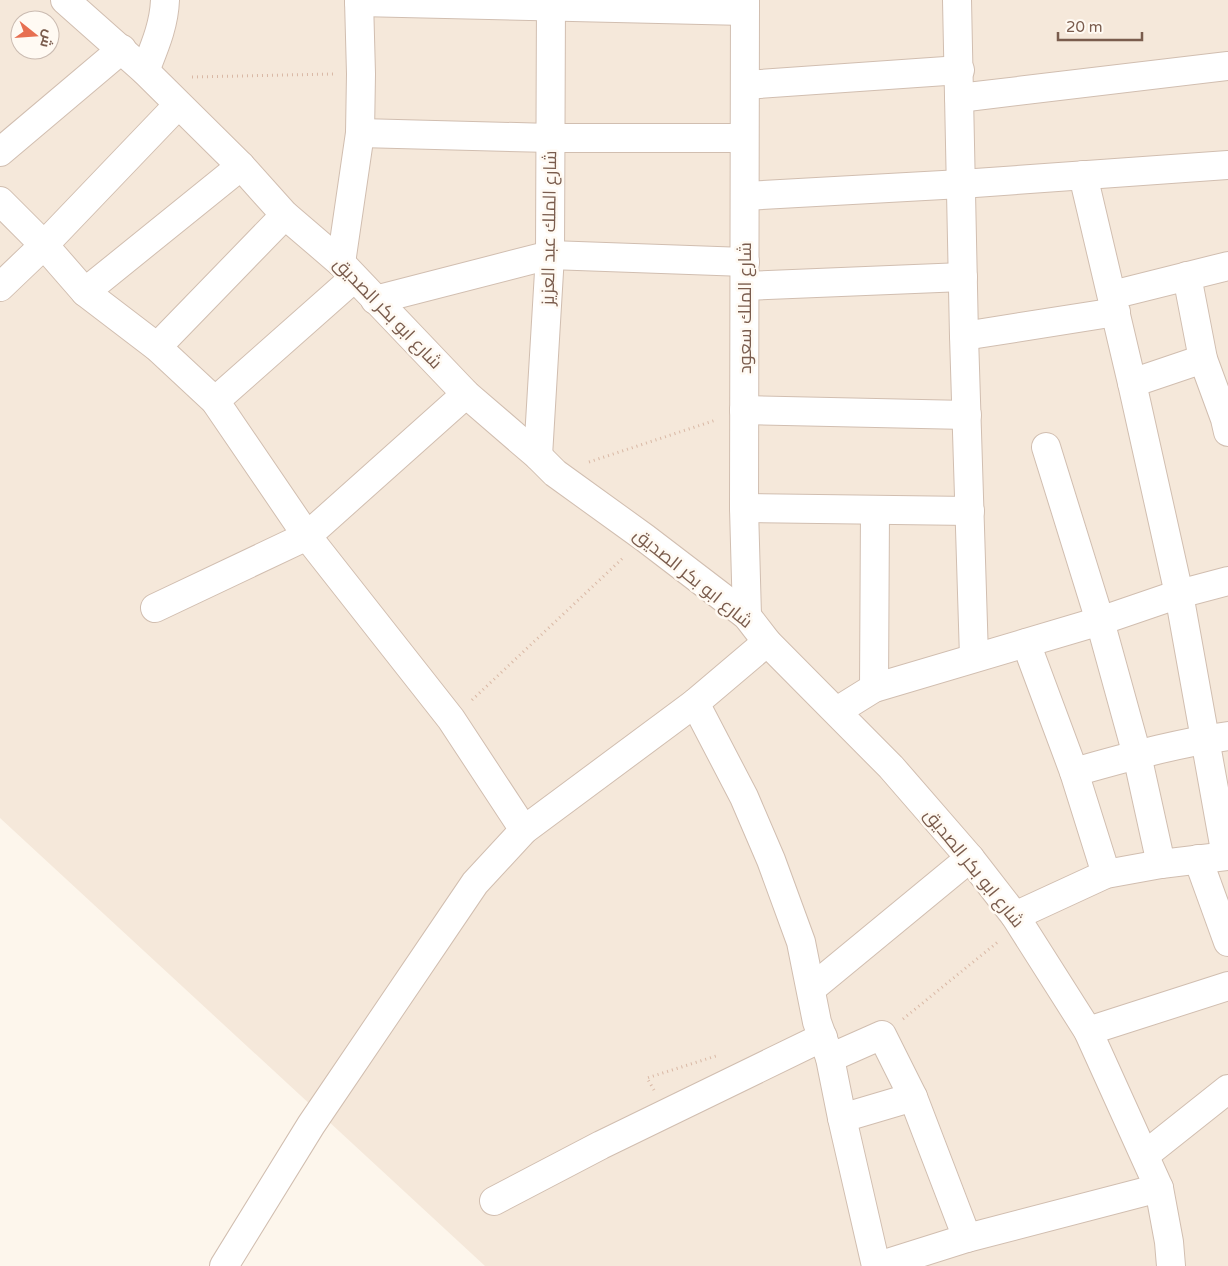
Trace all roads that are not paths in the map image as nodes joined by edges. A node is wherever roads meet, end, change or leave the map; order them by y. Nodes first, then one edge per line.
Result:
1 (64, 0) edge
2 (165, 0) edge
3 (957, 0) edge
4 (359, 1) edge
5 (551, 3) edge
6 (745, 5) edge
7 (122, 49) junction
8 (1228, 66) edge
9 (960, 70) junction
10 (148, 74) junction
11 (745, 85) junction
12 (959, 98) junction
13 (178, 104) junction
14 (360, 134) junction
15 (551, 138) junction
16 (744, 138) junction
17 (0, 152) edge
18 (1228, 165) edge
19 (241, 166) junction
20 (1084, 175) junction
21 (961, 184) junction
22 (745, 196) junction
23 (0, 201) edge
24 (285, 215) junction
25 (44, 245) junction
26 (550, 255) junction
27 (1228, 266) edge
28 (348, 270) junction
29 (745, 274) junction
30 (1187, 276) junction
31 (964, 278) junction
32 (0, 287) edge
33 (85, 292) junction
34 (375, 300) junction
35 (1114, 304) junction
36 (964, 336) junction
37 (157, 347) junction
38 (1203, 359) junction
39 (1132, 383) junction
40 (466, 394) junction
41 (215, 401) junction
42 (744, 410) junction
43 (967, 415) junction
44 (1227, 423) edge
45 (1046, 447) dead end
46 (547, 465) junction
47 (744, 508) junction
48 (876, 510) junction
49 (970, 511) junction
50 (307, 536) junction
51 (1228, 582) edge
52 (1179, 594) junction
53 (156, 608) dead end
54 (747, 616) junction
55 (1100, 621) junction
56 (767, 642) junction
57 (1026, 643) junction
58 (974, 657) junction
59 (874, 688) junction
60 (695, 703) junction
61 (837, 710) junction
62 (1216, 737) edge
63 (1137, 755) junction
64 (1074, 772) junction
65 (524, 830) junction
66 (1227, 856) edge
67 (970, 858) junction
68 (1198, 860) junction
69 (1160, 864) junction
70 (1106, 874) junction
71 (1018, 919) junction
72 (1228, 942) edge
73 (1228, 986) edge
74 (811, 989) junction
75 (1088, 1031) junction
76 (826, 1047) junction
77 (1228, 1089) edge
78 (913, 1097) junction
79 (842, 1118) junction
80 (1145, 1155) junction
81 (1159, 1188) junction
82 (494, 1201) dead end
83 (967, 1238) junction
84 (224, 1266) edge
85 (877, 1266) edge
86 (1171, 1266) edge

1 - 7 street, شارع ابو بكر الصديق
2 - 10 street
3 - 9 street
4 - 5 street
4 - 14 street
5 - 6 street
5 - 15 street, شارع الملك عبد العزيز
6 - 11 street, شارع الملك سعود
7 - 10 street, شارع ابو بكر الصديق
7 - 17 street
8 - 12 street
9 - 11 street
9 - 12 street
10 - 13 street, شارع ابو بكر الصديق
11 - 16 street, شارع الملك سعود
12 - 21 street
13 - 19 street, شارع ابو بكر الصديق
13 - 25 street
14 - 15 street
14 - 28 street
15 - 16 street
15 - 26 street, شارع الملك عبد العزيز
16 - 22 street, شارع الملك سعود
18 - 20 street
19 - 24 street, شارع ابو بكر الصديق
19 - 33 street
20 - 21 street
20 - 35 street
21 - 22 street
21 - 31 street
22 - 29 street, شارع الملك سعود
23 - 25 street
24 - 28 street, شارع ابو بكر الصديق
24 - 37 street
25 - 32 street
25 - 33 street
26 - 29 street
26 - 34 street
26 - 46 street, شارع الملك عبد العزيز
27 - 30 street
28 - 34 street, شارع ابو بكر الصديق
28 - 41 street
29 - 31 street
29 - 42 street, شارع الملك سعود
30 - 35 street
30 - 38 street
31 - 36 street
33 - 37 street
34 - 40 street, شارع ابو بكر الصديق
35 - 36 street
35 - 39 street
36 - 43 street
37 - 41 street
38 - 39 street
38 - 44 street
39 - 52 street
40 - 46 street, شارع ابو بكر الصديق
40 - 50 street
41 - 50 street
42 - 43 street
42 - 47 street, شارع الملك سعود
43 - 49 street
45 - 55 street
46 - 54 street, شارع ابو بكر الصديق
47 - 48 street
47 - 54 street, شارع الملك سعود
48 - 49 street
48 - 59 street
49 - 58 street
50 - 53 street
50 - 65 street
51 - 52 street
52 - 55 street
52 - 62 street
54 - 56 street, شارع ابو بكر الصديق
55 - 57 street
55 - 63 street
56 - 60 street
56 - 61 street, شارع ابو بكر الصديق
57 - 58 street
57 - 64 street
58 - 59 street
59 - 61 street
60 - 65 street
60 - 74 street
61 - 67 street, شارع ابو بكر الصديق
62 - 63 street
62 - 66 street
63 - 64 street
63 - 69 street
64 - 70 street
65 - 84 street
66 - 68 street
67 - 71 street, شارع ابو بكر الصديق
67 - 74 street
68 - 69 street
68 - 72 street
69 - 70 street
70 - 71 street
71 - 75 street, شارع ابو بكر الصديق
73 - 75 street
74 - 76 street
75 - 80 street, شارع ابو بكر الصديق
76 - 78 street
76 - 79 street
76 - 82 street
77 - 80 street
78 - 79 street
78 - 83 street
79 - 85 street
80 - 81 street, شارع ابو بكر الصديق
81 - 83 street
81 - 86 street, شارع ابو بكر الصديق
83 - 85 street

